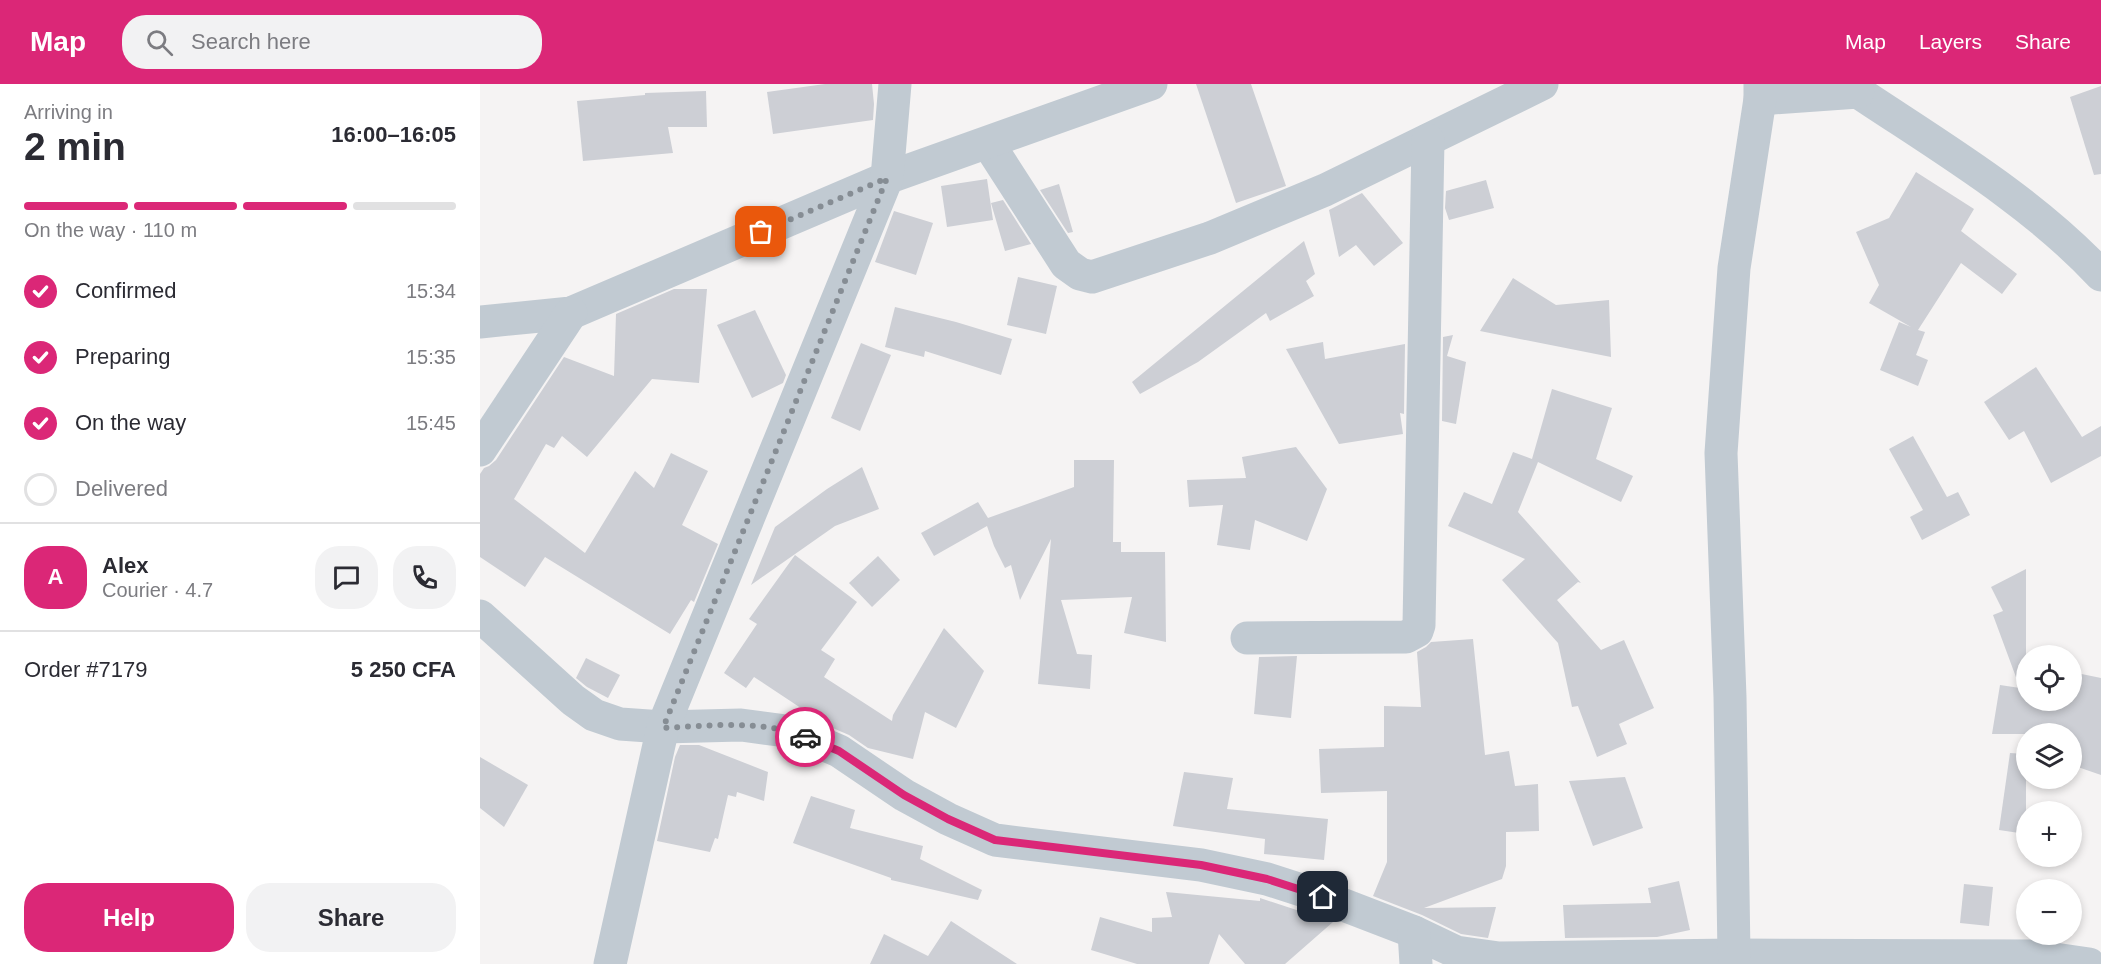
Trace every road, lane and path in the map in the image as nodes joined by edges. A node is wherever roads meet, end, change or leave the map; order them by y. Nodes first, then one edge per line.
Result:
1 (895, 84) edge
2 (1151, 84) edge
3 (1542, 84) edge
4 (1854, 88) edge
5 (1760, 92) edge
6 (1428, 140) junction
7 (988, 143) junction
8 (887, 178) junction
9 (2096, 260) edge
10 (572, 313) junction
11 (480, 322) edge
12 (480, 450) edge
13 (480, 616) edge
14 (1248, 638) dead end
15 (663, 728) junction
16 (1415, 948) edge
17 (1734, 955) junction
18 (1940, 960) edge
19 (610, 964) edge
20 (2089, 964) edge

1 - 8 street
2 - 7 street
3 - 6 street
4 - 5 street
4 - 9 street
5 - 17 street
6 - 7 street
6 - 14 street
7 - 8 street
8 - 10 street
8 - 15 street
10 - 11 street
10 - 12 street
13 - 15 street
15 - 16 street
15 - 19 street
16 - 17 street
17 - 18 street
18 - 20 street

